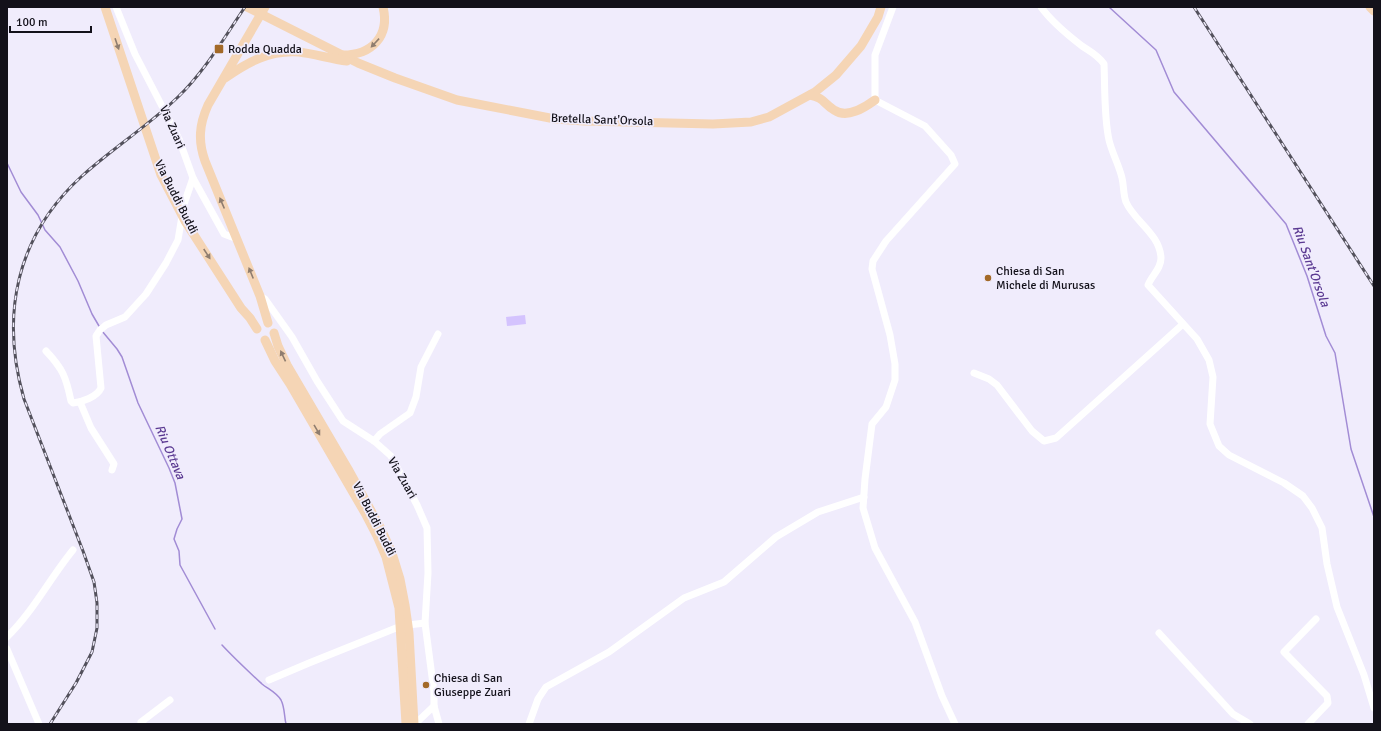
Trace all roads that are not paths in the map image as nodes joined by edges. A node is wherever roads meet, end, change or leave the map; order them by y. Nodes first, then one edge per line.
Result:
1 (104, 7) edge
2 (116, 7) edge
3 (247, 7) edge
4 (265, 7) edge
5 (383, 7) edge
6 (893, 7) edge
7 (1041, 7) edge
8 (1370, 7) edge
9 (879, 9) edge
10 (1374, 11) edge
11 (340, 55) junction
12 (358, 63) junction
13 (223, 80) junction
14 (824, 85) junction
15 (810, 95) junction
16 (875, 100) junction
17 (827, 104) junction
18 (193, 178) junction
19 (237, 239) junction
20 (260, 296) junction
21 (268, 323) junction
22 (1183, 324) junction
23 (257, 329) junction
24 (274, 333) junction
25 (438, 334) dead end
26 (265, 340) junction
27 (46, 351) dead end
28 (974, 373) dead end
29 (80, 402) junction
30 (374, 441) junction
31 (112, 470) dead end
32 (864, 497) junction
33 (73, 550) dead end
34 (1316, 619) dead end
35 (425, 623) junction
36 (404, 626) junction
37 (1159, 633) dead end
38 (7, 637) edge
39 (7, 649) edge
40 (269, 680) dead end
41 (170, 700) dead end
42 (434, 706) junction
43 (1374, 708) edge
44 (39, 724) edge
45 (143, 724) edge
46 (406, 724) edge
47 (415, 724) edge
48 (439, 724) edge
49 (529, 724) edge
50 (955, 724) edge
51 (1250, 724) edge
52 (1308, 724) edge

1 -> 23 main road, Via Buddi Buddi
2 - 18 street, Via Zuari
3 - 11 main road, Bretella Sant'Orsola
4 - 13 main road
5 -> 11 main road
6 - 16 street
7 - 22 street
8 - 10 main road
9 - 14 main road, Bretella Sant'Orsola
11 - 12 main road, Bretella Sant'Orsola
12 - 13 main road
12 - 15 main road, Bretella Sant'Orsola
19 -> 13 main road
14 - 15 main road, Bretella Sant'Orsola
14 - 17 main road
15 - 17 main road
16 - 17 main road
16 - 32 street
18 - 19 street, Via Zuari
18 - 29 street
20 -> 19 main road
20 - 21 main road
20 - 30 street, Via Zuari
21 - 23 main road
21 - 24 main road
22 - 28 street
22 - 43 street
23 - 26 main road
24 - 26 main road
36 -> 24 main road, Via Buddi Buddi
25 - 30 street
26 -> 36 main road, Via Buddi Buddi
27 - 29 street
29 - 31 street
30 - 35 street, Via Zuari
32 - 49 street
32 - 50 street
33 - 38 street
34 - 52 street
35 - 36 street
35 - 42 street, Via Zuari
36 - 40 street
36 - 46 main road, Via Buddi Buddi
36 - 47 main road, Via Buddi Buddi
37 - 51 street
39 - 44 street
41 - 45 street
42 - 47 street
42 - 48 street, Via Zuari

